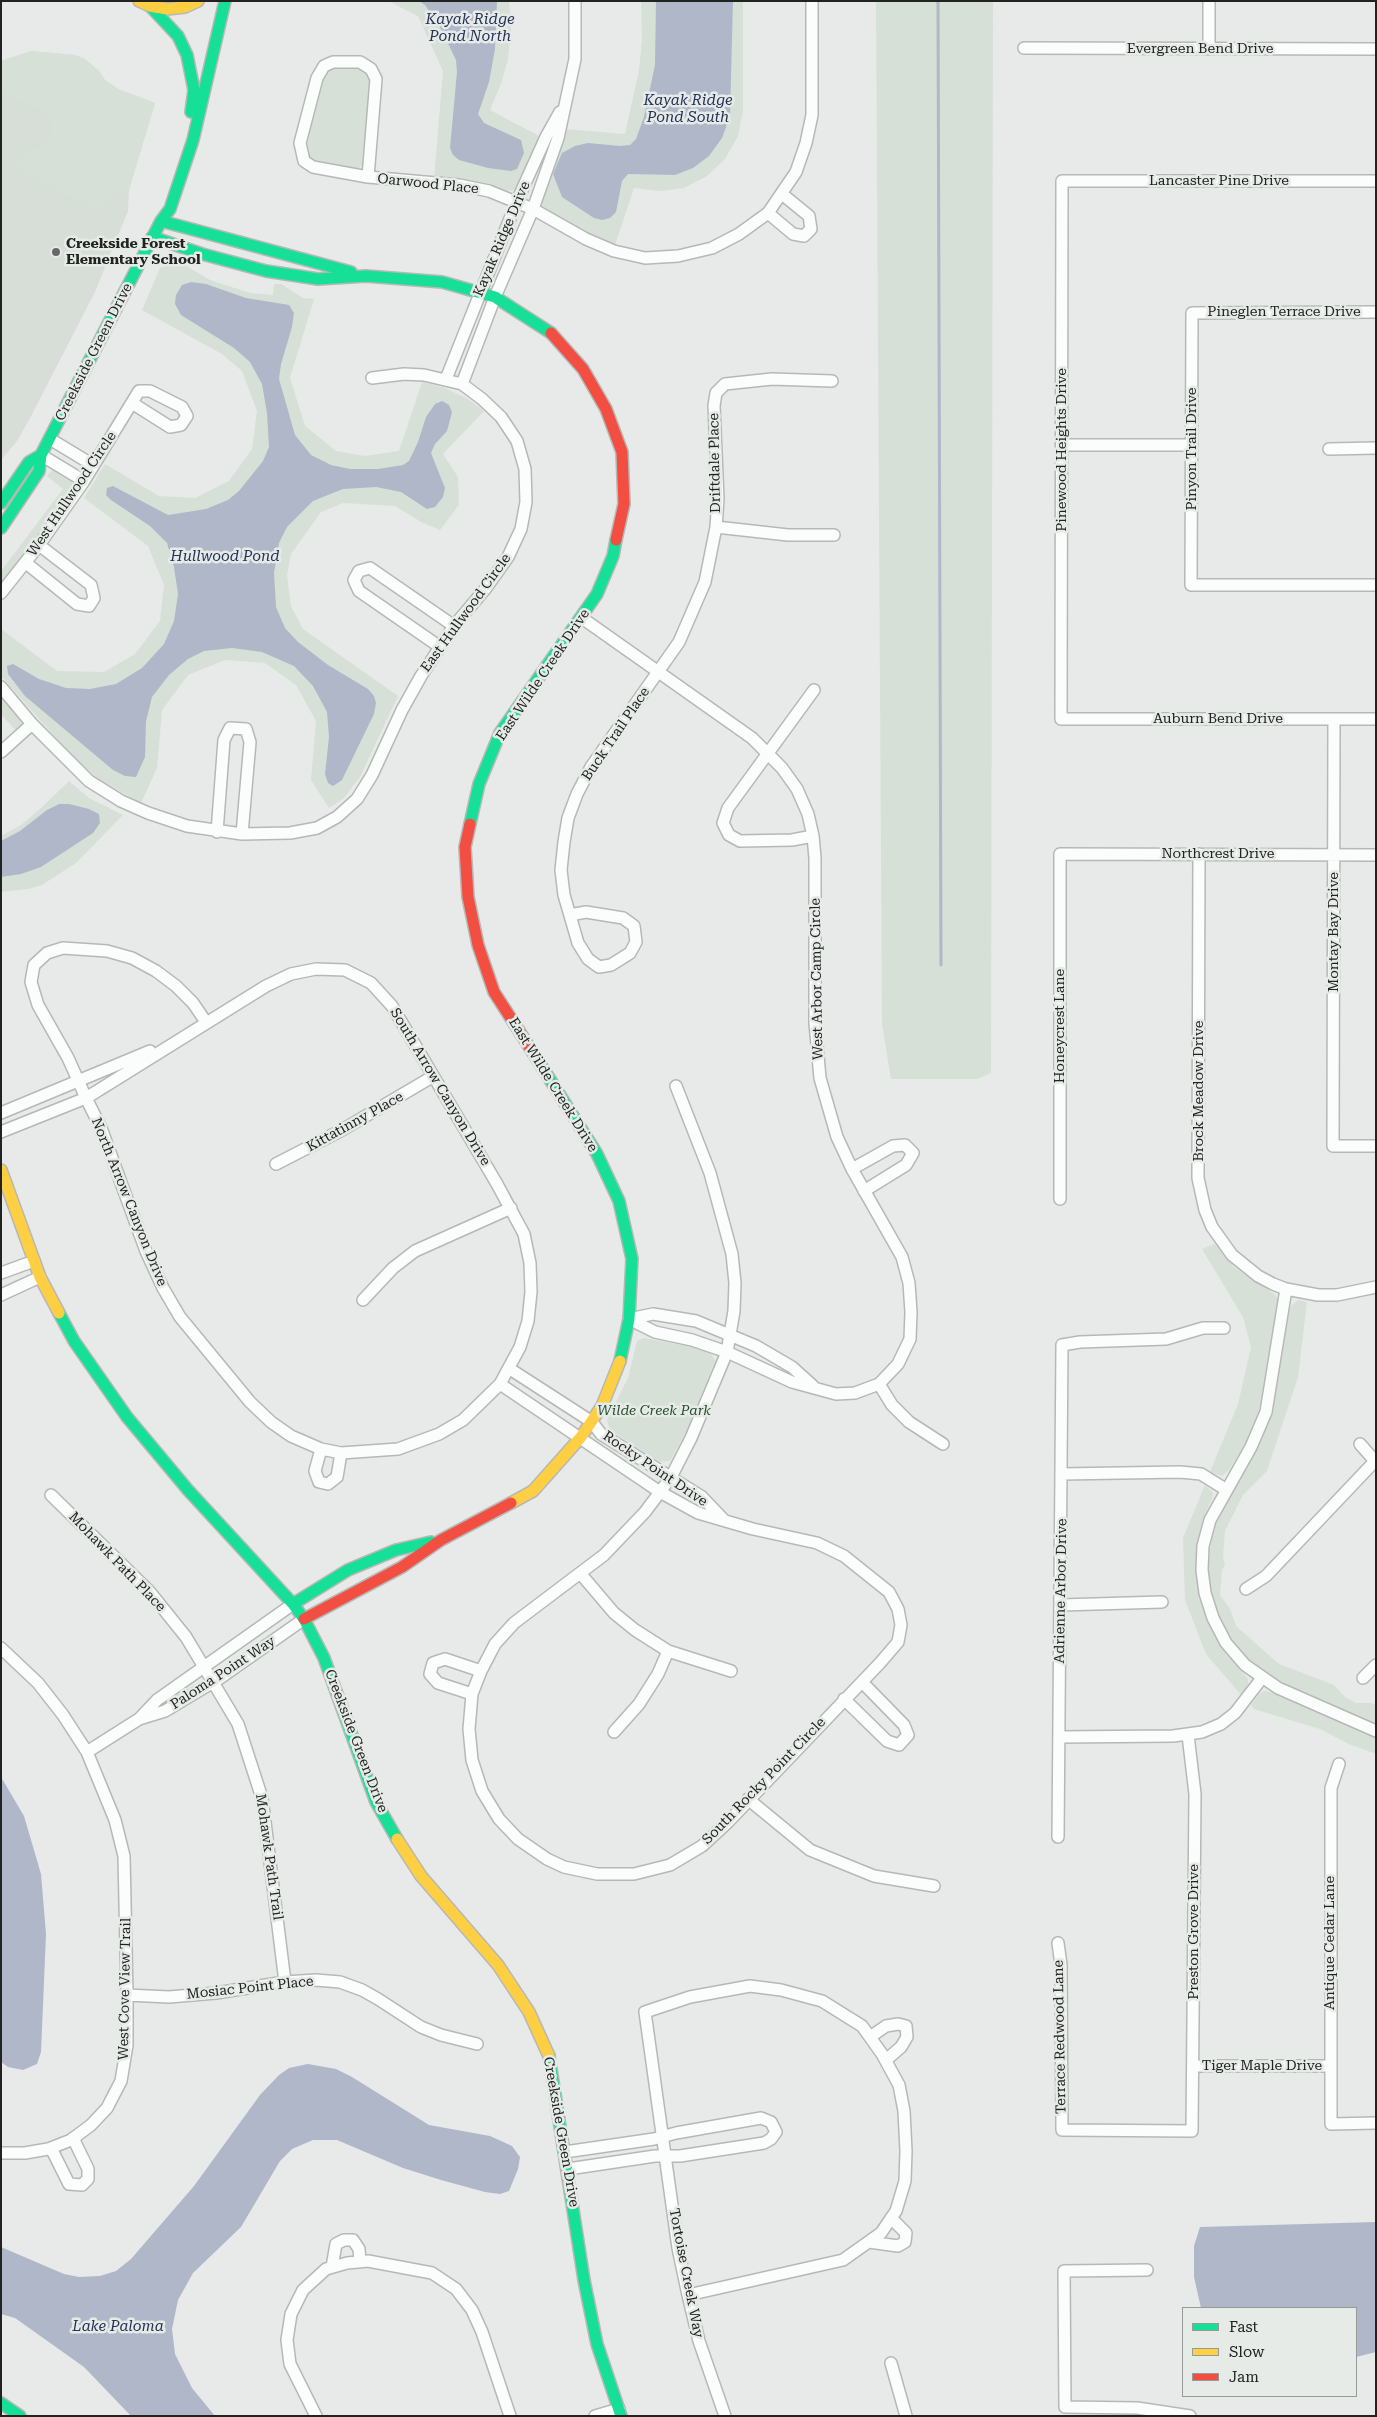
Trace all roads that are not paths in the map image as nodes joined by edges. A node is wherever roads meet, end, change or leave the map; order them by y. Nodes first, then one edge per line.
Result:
1 (198, 1) edge
2 (225, 1) edge
3 (575, 1) edge
4 (812, 1) edge
5 (1209, 1) edge
6 (144, 4) edge
7 (1024, 48) dead end
8 (1209, 49) junction
9 (1376, 49) edge
10 (566, 102) junction
11 (368, 177) junction
12 (1062, 181) joint
13 (1376, 181) edge
14 (782, 194) junction
15 (517, 201) junction
16 (533, 209) junction
17 (768, 213) junction
18 (161, 221) junction
19 (152, 237) junction
20 (366, 276) junction
21 (479, 292) junction
22 (496, 297) junction
23 (1376, 312) edge
24 (1192, 313) joint
25 (372, 378) dead end
26 (446, 379) junction
27 (832, 381) dead end
28 (462, 384) junction
29 (132, 403) junction
30 (50, 439) junction
31 (1062, 445) junction
32 (1192, 445) junction
33 (1376, 448) edge
34 (1329, 449) dead end
35 (41, 455) junction
36 (94, 465) junction
37 (84, 480) junction
38 (1, 503) edge
39 (716, 527) junction
40 (1, 528) edge
41 (834, 535) dead end
42 (39, 545) junction
43 (26, 563) junction
44 (1376, 585) edge
45 (1, 593) edge
46 (582, 618) junction
47 (454, 626) junction
48 (440, 647) junction
49 (660, 671) junction
50 (1, 686) edge
51 (814, 690) dead end
52 (1061, 719) joint
53 (1334, 719) junction
54 (1376, 719) edge
55 (32, 724) junction
56 (1, 752) edge
57 (768, 752) junction
58 (217, 832) junction
59 (242, 834) junction
60 (813, 836) junction
61 (1060, 854) joint
62 (1199, 854) junction
63 (1334, 854) junction
64 (1376, 855) edge
65 (570, 915) junction
66 (206, 1022) junction
67 (179, 1039) junction
68 (432, 1077) junction
69 (78, 1082) junction
70 (676, 1086) dead end
71 (86, 1098) junction
72 (1, 1113) edge
73 (1, 1132) edge
74 (1376, 1146) edge
75 (276, 1164) dead end
76 (852, 1169) junction
77 (1, 1170) edge
78 (864, 1191) junction
79 (1060, 1199) dead end
80 (511, 1208) junction
81 (34, 1261) junction
82 (1, 1273) edge
83 (40, 1277) junction
84 (1376, 1287) edge
85 (1286, 1289) junction
86 (1, 1295) edge
87 (363, 1300) dead end
88 (629, 1319) junction
89 (1224, 1328) dead end
90 (730, 1335) junction
91 (727, 1352) junction
92 (510, 1369) junction
93 (500, 1384) junction
94 (880, 1384) junction
95 (817, 1389) junction
96 (592, 1422) junction
97 (581, 1437) junction
98 (943, 1444) dead end
99 (1360, 1444) dead end
100 (321, 1449) junction
101 (341, 1453) junction
102 (1375, 1461) edge
103 (1062, 1474) junction
104 (671, 1476) junction
105 (1225, 1489) junction
106 (660, 1492) junction
107 (52, 1495) dead end
108 (724, 1520) junction
109 (441, 1540) junction
110 (580, 1573) junction
111 (1246, 1589) dead end
112 (1162, 1602) dead end
113 (293, 1604) junction
114 (1061, 1605) junction
115 (304, 1619) junction
116 (898, 1642) joint
117 (1, 1648) edge
118 (668, 1651) junction
119 (1376, 1665) edge
120 (205, 1667) junction
121 (481, 1671) junction
122 (731, 1671) dead end
123 (1262, 1678) junction
124 (1363, 1678) dead end
125 (213, 1682) junction
126 (862, 1682) junction
127 (472, 1694) junction
128 (844, 1699) junction
129 (139, 1720) junction
130 (1376, 1731) edge
131 (614, 1732) dead end
132 (1188, 1735) junction
133 (1059, 1737) junction
134 (87, 1752) junction
135 (1339, 1764) dead end
136 (748, 1799) junction
137 (1058, 1837) dead end
138 (934, 1886) dead end
139 (1058, 1943) dead end
140 (285, 1982) junction
141 (127, 1995) junction
142 (870, 2037) junction
143 (478, 2044) dead end
144 (886, 2060) junction
145 (1194, 2066) junction
146 (1330, 2066) junction
147 (1376, 2124) edge
148 (1192, 2131) joint
149 (662, 2136) junction
150 (74, 2138) junction
151 (51, 2148) junction
152 (565, 2152) junction
153 (1, 2154) edge
154 (665, 2156) junction
155 (568, 2169) junction
156 (891, 2218) junction
157 (869, 2242) junction
158 (360, 2262) junction
159 (329, 2268) junction
160 (1147, 2270) dead end
161 (688, 2296) junction
162 (891, 2362) dead end
163 (1, 2403) edge
164 (620, 2412) edge
165 (20, 2416) edge
166 (316, 2416) edge
167 (510, 2416) edge
168 (595, 2416) edge
169 (725, 2416) edge
170 (906, 2416) edge
171 (1190, 2416) edge

1 - 6 street
2 - 18 street, Creekside Green Drive
3 - 10 street, Kayak Ridge Drive
4 - 14 street, Oarwood Place
5 - 8 street
6 - 18 street, Creekside Green Drive
7 - 8 street, Evergreen Bend Drive
8 - 9 street, Evergreen Bend Drive
10 - 15 street, Kayak Ridge Drive
10 - 16 street, Kayak Ridge Drive
11 - 11 street, Oarwood Place
11 - 15 street, Oarwood Place
12 - 13 street, Lancaster Pine Drive
12 - 31 street, Pinewood Heights Drive
14 - 17 street, Oarwood Place
14 - 17 street
15 - 16 street, Oarwood Place
15 - 21 street, Kayak Ridge Drive
16 - 17 street, Oarwood Place
16 - 22 street, Kayak Ridge Drive
18 - 19 street, Creekside Green Drive
18 - 20 street, East Wilde Creek Drive
19 - 20 street, East Wilde Creek Drive
19 - 30 street, Creekside Green Drive
20 - 21 street, East Wilde Creek Drive
21 - 22 street, East Wilde Creek Drive
21 - 26 street, Kayak Ridge Drive
22 - 28 street, Kayak Ridge Drive
22 - 46 street, East Wilde Creek Drive
23 - 24 street, Pineglen Terrace Drive
24 - 32 street, Pinyon Trail Drive
25 - 26 street, East Hullwood Circle
26 - 28 street, East Hullwood Circle
27 - 39 street, Driftdale Place
28 - 47 street, East Hullwood Circle
29 - 29 street, West Hullwood Circle
29 - 36 street, West Hullwood Circle
30 - 35 street, Creekside Green Drive
30 - 36 street
31 - 32 street
31 - 52 street, Pinewood Heights Drive
32 - 44 street, Pinyon Trail Drive
33 - 34 street
35 - 37 street
35 - 38 street, Creekside Green Drive
35 - 40 street, Creekside Green Drive
36 - 37 street, West Hullwood Circle
37 - 42 street, West Hullwood Circle
39 - 41 street
39 - 49 street, Driftdale Place
42 - 43 street, West Hullwood Circle
42 - 43 street
43 - 45 street, West Hullwood Circle
46 - 49 street, West Arbor Camp Circle
46 - 88 street, East Wilde Creek Drive
47 - 48 street, East Hullwood Circle
47 - 48 street
48 - 59 street, East Hullwood Circle
49 - 57 street, West Arbor Camp Circle
49 - 65 street, Buck Trail Place
50 - 55 street
51 - 57 street
52 - 53 street, Auburn Bend Drive
53 - 54 street, Auburn Bend Drive
53 - 63 street, Montay Bay Drive
55 - 56 street
55 - 58 street
57 - 60 street, West Arbor Camp Circle
57 - 60 street
58 - 59 street
58 - 59 street
60 - 76 street, West Arbor Camp Circle
61 - 62 street, Northcrest Drive
61 - 79 street, Honeycrest Lane
62 - 63 street, Northcrest Drive
62 - 85 street, Brock Meadow Drive
63 - 64 street, Northcrest Drive
63 - 74 street, Montay Bay Drive
65 - 65 street, Buck Trail Place
66 - 67 street, South Arrow Canyon Drive
66 - 68 street, South Arrow Canyon Drive
66 - 69 street, North Arrow Canyon Drive
67 - 69 street, South Arrow Canyon Drive
67 - 71 street, South Arrow Canyon Drive
68 - 75 street, Kittatinny Place
68 - 80 street, South Arrow Canyon Drive
69 - 71 street, North Arrow Canyon Drive
69 - 72 street, South Arrow Canyon Drive
70 - 90 street, South Rocky Point Circle
71 - 73 street, South Arrow Canyon Drive
71 - 100 street, North Arrow Canyon Drive
76 - 78 street, West Arbor Camp Circle
76 - 78 street
77 - 81 street, Creekside Green Drive
78 - 94 street, West Arbor Camp Circle
80 - 87 street
80 - 92 street, South Arrow Canyon Drive
81 - 82 street
81 - 83 street, Creekside Green Drive
83 - 86 street
83 - 113 street, Creekside Green Drive
84 - 85 street, Brock Meadow Drive
85 - 105 street
88 - 90 street
88 - 91 street, West Arbor Camp Circle
88 - 96 street, East Wilde Creek Drive
89 - 103 street, Adrienne Arbor Drive
90 - 91 street, South Rocky Point Circle
90 - 95 street
91 - 95 street, West Arbor Camp Circle
91 - 104 street, South Rocky Point Circle
92 - 93 street, North Arrow Canyon Drive
92 - 96 street, Rocky Point Drive
93 - 97 street, Rocky Point Drive
93 - 101 street, North Arrow Canyon Drive
94 - 95 street, West Arbor Camp Circle
94 - 98 street
96 - 97 street, East Wilde Creek Drive
96 - 104 street, Rocky Point Drive
97 - 106 street, Rocky Point Drive
97 - 109 street, East Wilde Creek Drive
99 - 102 street
100 - 101 street, North Arrow Canyon Drive
100 - 101 street
102 - 111 street
103 - 105 street
103 - 114 street, Adrienne Arbor Drive
104 - 106 street, South Rocky Point Circle
104 - 108 street, Rocky Point Drive
105 - 123 street
106 - 108 street, Rocky Point Drive
106 - 110 street, South Rocky Point Circle
107 - 120 street, Mohawk Path Place
108 - 116 street, Rocky Point Drive
109 - 113 street
109 - 115 street
110 - 118 street
110 - 121 street, South Rocky Point Circle
112 - 114 street
113 - 115 street, Creekside Green Drive
113 - 120 street, Paloma Point Way
114 - 133 street, Adrienne Arbor Drive
115 - 125 street, Paloma Point Way
115 - 152 street, Creekside Green Drive
116 - 126 street, South Rocky Point Circle
117 - 134 street, West Cove View Trail
118 - 122 street
118 - 131 street
119 - 124 street
120 - 125 street, Mohawk Path Place
120 - 129 street, Paloma Point Way
121 - 127 street, South Rocky Point Circle
121 - 127 street
123 - 130 street
123 - 132 street
125 - 129 street, Paloma Point Way
125 - 140 street, Mohawk Path Trail
126 - 128 street, South Rocky Point Circle
126 - 128 street
127 - 136 street, South Rocky Point Circle
128 - 136 street, South Rocky Point Circle
129 - 134 street, Paloma Point Way
132 - 133 street
132 - 145 street, Preston Grove Drive
133 - 137 street, Adrienne Arbor Drive
134 - 141 street, West Cove View Trail
135 - 146 street, Antique Cedar Lane
136 - 138 street
139 - 148 street, Terrace Redwood Lane
140 - 141 street, Mosiac Point Place
140 - 143 street, Mosiac Point Place
141 - 150 street, West Cove View Trail
142 - 144 street
142 - 144 street
142 - 149 street, Tortoise Creek Way
144 - 156 street
145 - 146 street, Tiger Maple Drive
145 - 148 street, Preston Grove Drive
146 - 147 street, Antique Cedar Lane
149 - 152 street
149 - 154 street, Tortoise Creek Way
149 - 154 street
150 - 151 street, West Cove View Trail
150 - 151 street
151 - 153 street, West Cove View Trail
152 - 155 street, Creekside Green Drive
154 - 155 street
154 - 161 street, Tortoise Creek Way
155 - 164 street, Creekside Green Drive
156 - 157 street
156 - 157 street
157 - 161 street
158 - 159 street
158 - 159 street
158 - 167 street
159 - 166 street
160 - 171 street
161 - 169 street, Tortoise Creek Way
162 - 170 street
163 - 165 street
164 - 168 street

